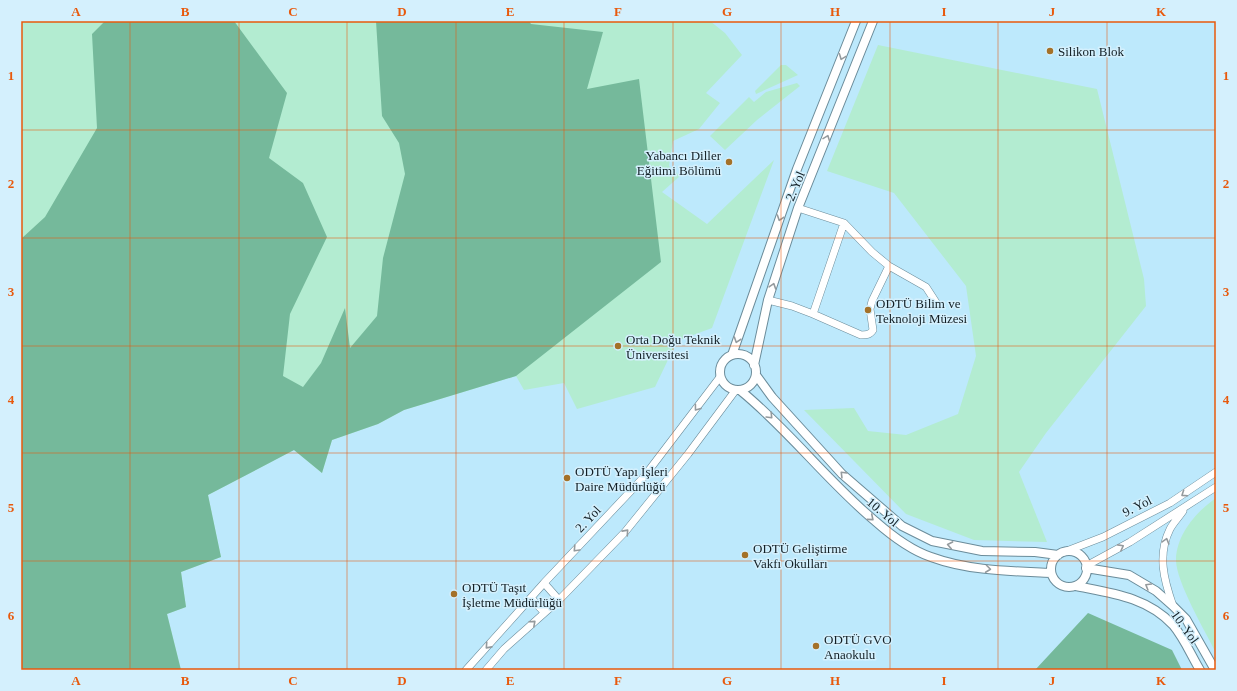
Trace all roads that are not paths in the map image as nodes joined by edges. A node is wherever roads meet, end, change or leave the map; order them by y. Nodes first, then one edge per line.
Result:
1 (856, 21) edge
2 (873, 21) edge
3 (798, 208) junction
4 (844, 223) junction
5 (889, 266) junction
6 (768, 300) junction
7 (937, 304) dead end
8 (813, 314) junction
9 (732, 355) junction
10 (754, 364) junction
11 (756, 375) junction
12 (720, 377) junction
13 (738, 391) junction
14 (1216, 472) edge
15 (1216, 487) edge
16 (1187, 506) junction
17 (1061, 554) junction
18 (1086, 567) junction
19 (1051, 573) junction
20 (544, 583) junction
21 (1076, 586) junction
22 (531, 598) junction
23 (559, 600) junction
24 (1173, 606) junction
25 (544, 612) junction
26 (466, 670) edge
27 (486, 670) edge
28 (1200, 670) edge
29 (1215, 670) edge

1 -> 9 street, 2. Yol
3 -> 2 street, 2. Yol
3 - 4 street
6 -> 3 street, 2. Yol
4 - 5 street
4 - 8 street
5 - 7 street
5 - 8 street
6 - 8 street
6 - 10 street, 2. Yol
9 - 10 street
9 - 12 street, 2. Yol
10 - 11 street, 2. Yol
11 - 13 street
17 -> 11 street, 10. Yol
12 - 13 street
12 -> 20 street, 2. Yol
13 -> 19 street, 10. Yol
23 -> 13 street
14 -> 17 street, 9. Yol
15 - 16 street, 9. Yol
18 -> 16 street, 9. Yol
24 -> 16 street, 9. Yol
17 - 18 street, 10. Yol
17 - 19 street
18 - 21 street
24 -> 18 street, 10. Yol
19 - 21 street, 10. Yol
20 - 22 street, 2. Yol
20 - 23 street
21 - 28 street, 10. Yol
22 - 25 street
22 -> 26 street, 2. Yol
23 - 25 street
24 - 29 street, 10. Yol
27 -> 25 street

